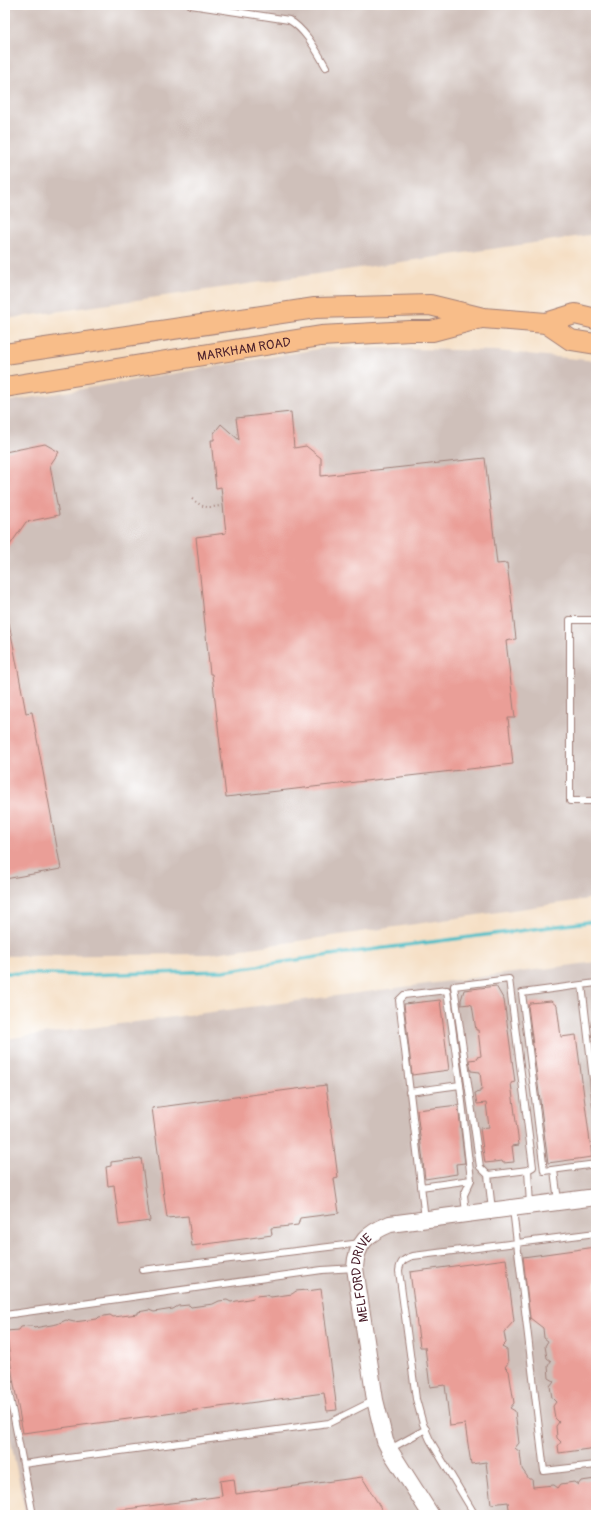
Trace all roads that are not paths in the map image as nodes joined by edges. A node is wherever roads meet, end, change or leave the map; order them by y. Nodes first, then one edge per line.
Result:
1 (191, 5) edge
2 (326, 67) dead end
3 (483, 318) junction
4 (596, 319) edge
5 (546, 323) junction
6 (596, 344) edge
7 (5, 354) edge
8 (5, 387) edge
9 (596, 620) edge
10 (596, 801) edge
11 (596, 983) edge
12 (582, 985) junction
13 (460, 1085) junction
14 (409, 1092) junction
15 (596, 1105) edge
16 (596, 1164) edge
17 (528, 1170) junction
18 (554, 1170) junction
19 (488, 1175) junction
20 (471, 1180) junction
21 (421, 1187) junction
22 (596, 1196) edge
23 (558, 1201) junction
24 (530, 1205) junction
25 (513, 1207) junction
26 (492, 1210) junction
27 (466, 1213) junction
28 (425, 1219) junction
29 (596, 1233) edge
30 (363, 1243) junction
31 (517, 1243) junction
32 (355, 1268) junction
33 (142, 1270) dead end
34 (5, 1315) edge
35 (5, 1372) edge
36 (375, 1400) junction
37 (426, 1430) junction
38 (389, 1449) junction
39 (23, 1464) junction
40 (596, 1465) edge
41 (33, 1515) edge
42 (431, 1515) edge
43 (475, 1515) edge

1 - 2 lane
3 - 5 main road, MARKHAM ROAD
3 - 7 main road, MARKHAM ROAD
3 - 8 main road, MARKHAM ROAD
4 - 5 main road, MARKHAM ROAD
5 - 6 main road, MARKHAM ROAD
9 - 10 lane
11 - 12 lane
12 - 15 lane
12 - 18 lane
13 - 14 lane
13 - 14 lane
13 - 20 lane
14 - 21 lane
16 - 18 lane
17 - 19 lane
17 - 19 lane
17 - 24 lane
18 - 23 lane
19 - 26 lane
20 - 21 lane
20 - 27 lane
21 - 28 lane
22 - 23 street, MELFORD DRIVE
23 - 24 street, MELFORD DRIVE
24 - 25 street, MELFORD DRIVE
25 - 26 street, MELFORD DRIVE
25 - 31 lane
26 - 27 street, MELFORD DRIVE
27 - 28 street, MELFORD DRIVE
28 - 30 street, MELFORD DRIVE
29 - 31 lane
30 - 32 street, MELFORD DRIVE
30 - 33 lane
31 - 37 lane
31 - 40 lane
32 - 34 lane
32 - 36 street, MELFORD DRIVE
35 - 39 lane
36 - 38 street, MELFORD DRIVE
36 - 39 lane
37 - 38 lane
37 - 43 lane
38 - 42 street, MELFORD DRIVE
39 - 41 lane

